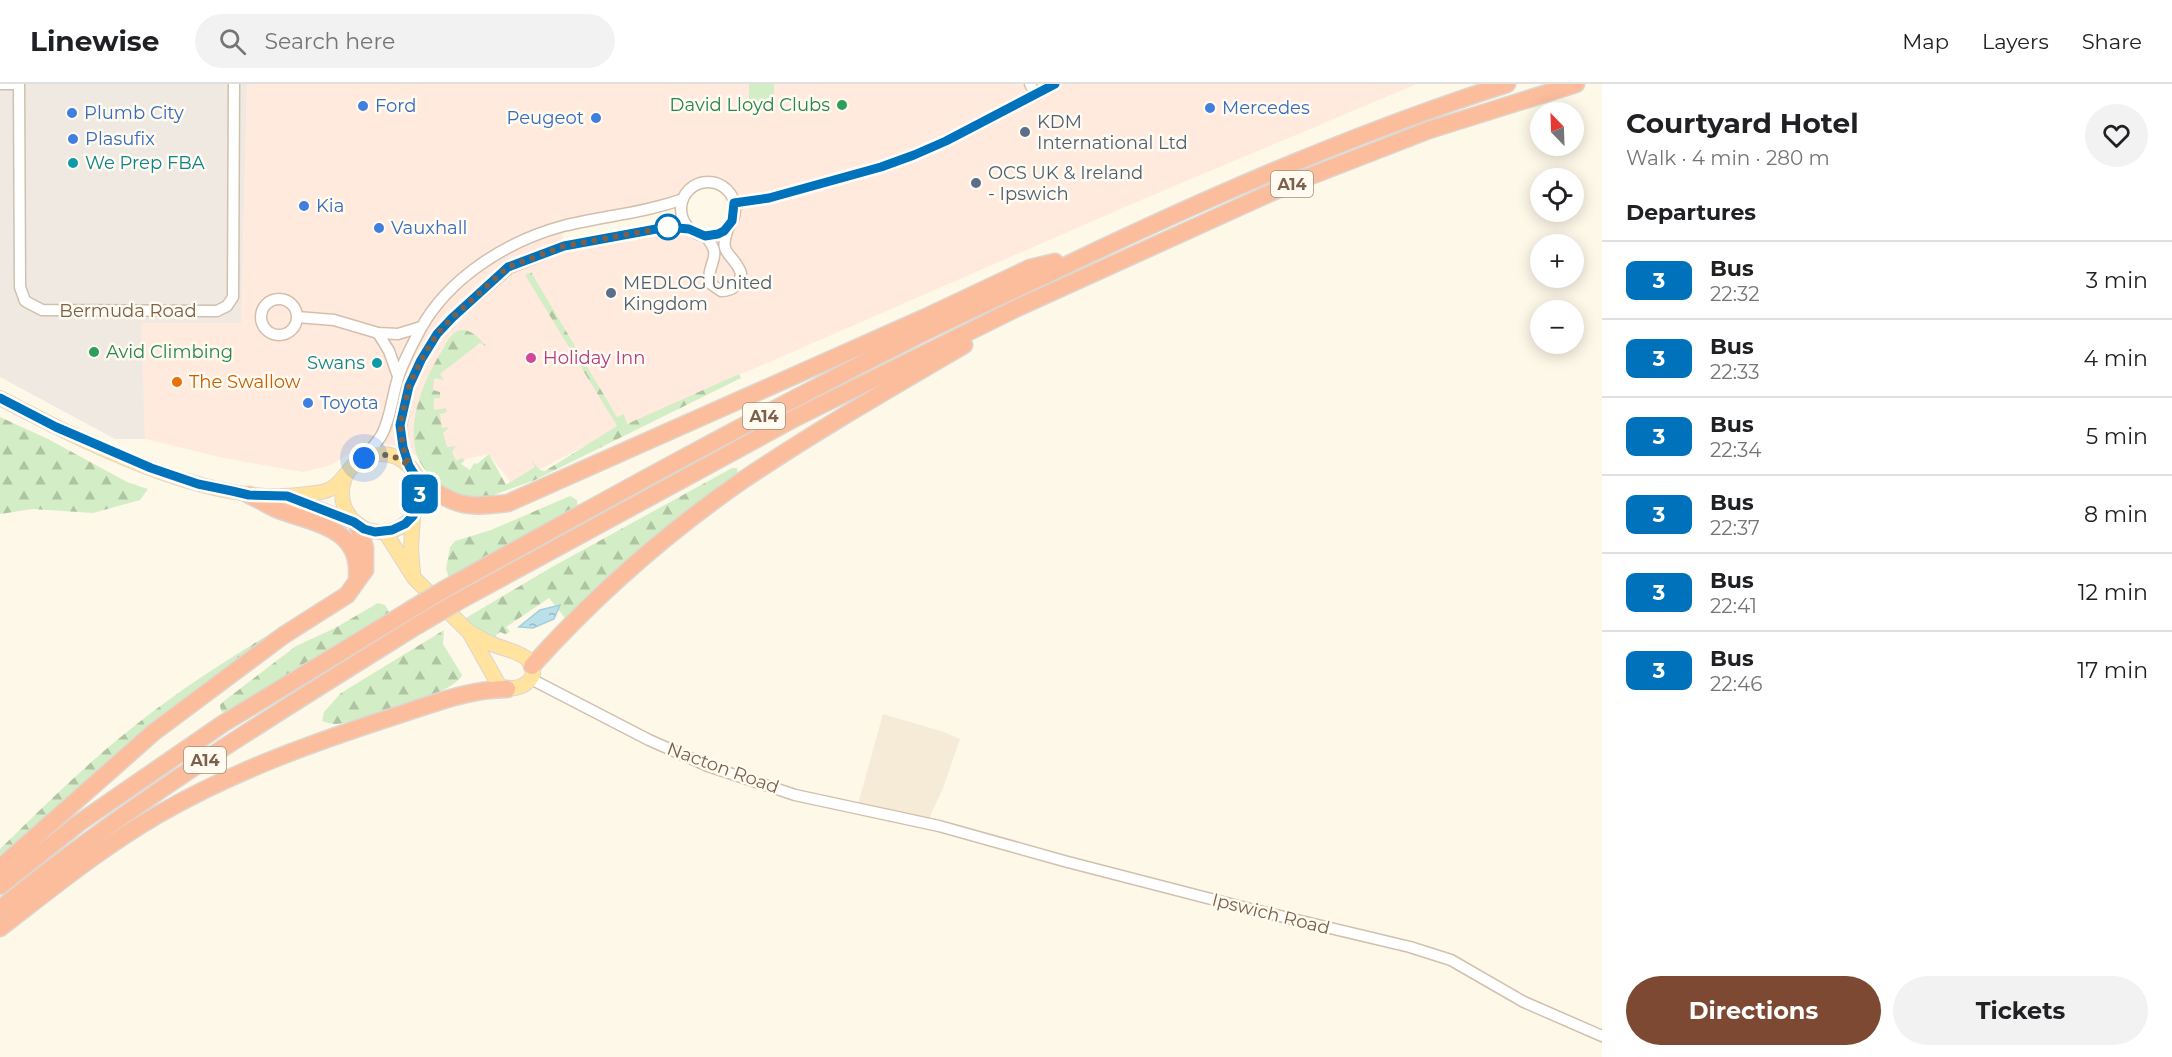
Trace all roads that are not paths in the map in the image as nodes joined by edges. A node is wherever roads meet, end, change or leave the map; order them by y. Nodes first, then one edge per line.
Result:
1 (0, 84) edge
2 (14, 84) edge
3 (19, 84) edge
4 (234, 84) edge
5 (1030, 84) edge
6 (1054, 84) edge
7 (1507, 84) edge
8 (1576, 84) edge
9 (1036, 95) junction
10 (683, 199) junction
11 (734, 203) junction
12 (729, 226) junction
13 (689, 229) junction
14 (705, 236) junction
15 (1088, 254) junction
16 (1018, 307) junction
17 (297, 317) dead end
18 (422, 327) junction
19 (378, 333) junction
20 (398, 376) junction
21 (0, 398) edge
22 (364, 458) junction
23 (347, 473) junction
24 (413, 473) junction
25 (249, 495) junction
26 (287, 496) junction
27 (413, 516) junction
28 (356, 524) junction
29 (385, 532) junction
30 (414, 579) junction
31 (357, 583) junction
32 (414, 618) junction
33 (469, 632) junction
34 (531, 673) junction
35 (507, 689) junction
36 (927, 823) joint
37 (0, 868) edge
38 (0, 886) edge
39 (0, 909) edge
40 (0, 928) edge
41 (1602, 1036) edge

1 - 2 street
3 - 4 street, Bermuda Road
5 - 9 street
6 - 9 street
7 - 15 highway, A14
8 - 16 highway, A14
9 - 11 street
10 - 11 street
10 - 13 street
10 - 18 street
11 - 12 street
12 - 14 street
12 - 14 street
13 - 14 street
13 - 24 street
15 - 24 highway, A14
15 - 32 highway, A14, bridge
16 - 32 highway, A14, bridge
16 - 34 highway, A14
17 - 19 street
18 - 19 street
18 - 20 street
19 - 20 street
20 - 22 street
21 - 25 main road
22 - 23 main road
22 - 24 main road
23 - 26 main road
23 - 28 main road
24 - 27 main road
25 - 26 main road
25 - 31 highway
26 - 28 main road
27 - 29 main road
27 - 30 main road
28 - 29 main road
28 - 31 highway
29 - 30 main road
30 - 33 main road
31 - 37 highway
32 - 38 highway, A14
32 - 39 highway, A14
33 - 34 main road
33 - 35 main road
34 - 35 main road
34 - 36 street, Nacton Road
35 - 40 highway, A14
36 - 41 street, Ipswich Road

